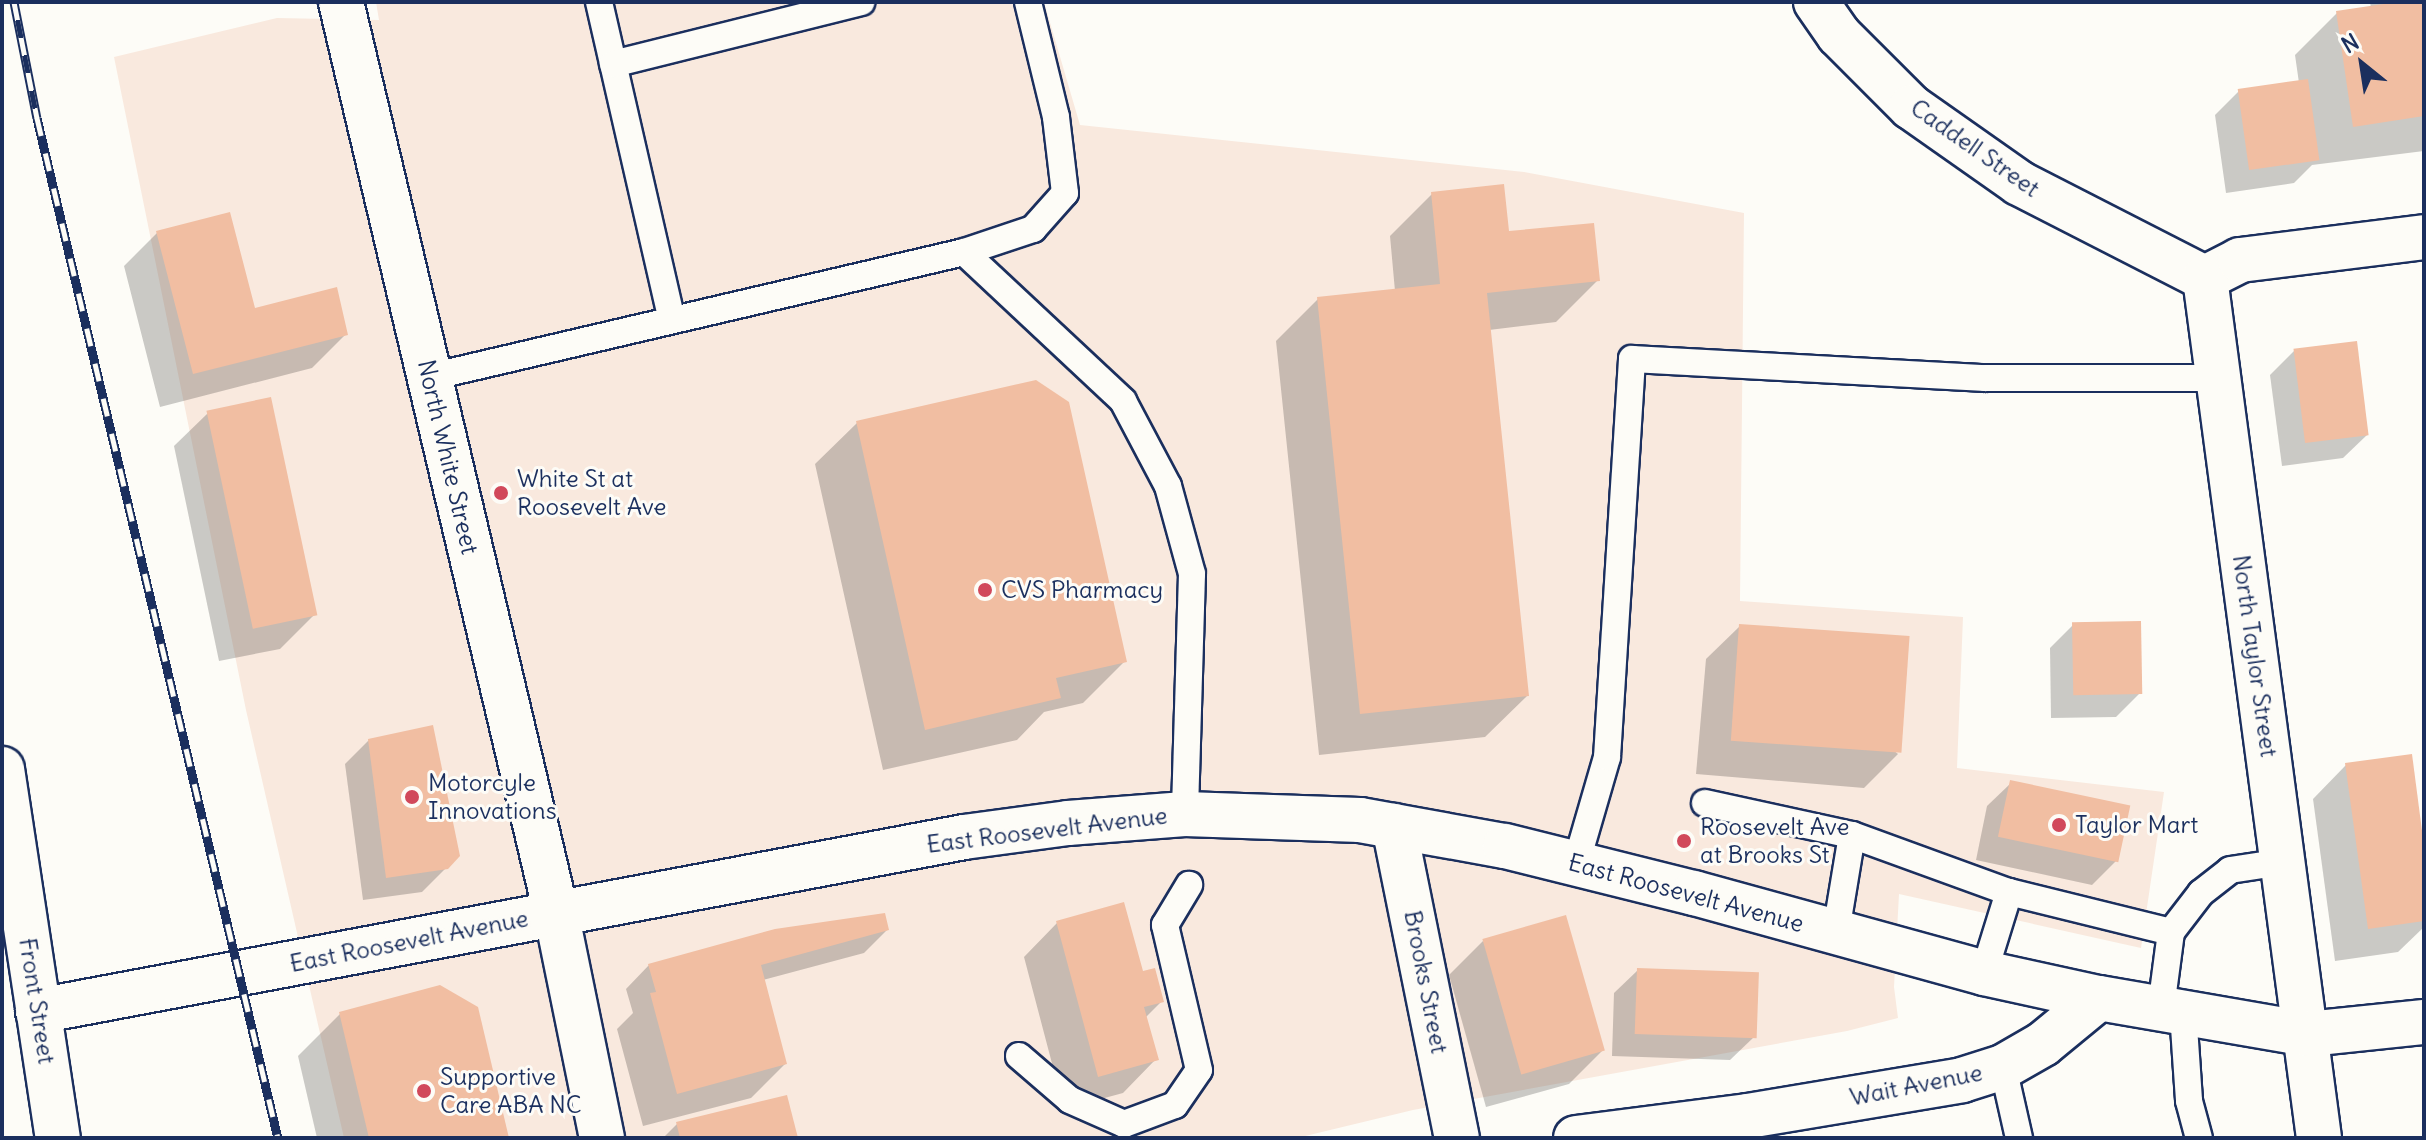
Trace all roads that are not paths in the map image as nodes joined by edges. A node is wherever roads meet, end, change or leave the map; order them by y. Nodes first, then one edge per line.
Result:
1 (341, 2) edge
2 (599, 2) edge
3 (861, 2) edge
4 (1028, 2) edge
5 (1816, 2) edge
6 (613, 64) junction
7 (2424, 237) edge
8 (964, 252) junction
9 (2205, 278) junction
10 (672, 320) junction
11 (430, 377) junction
12 (2218, 378) junction
13 (2, 769) edge
14 (1705, 803) dead end
15 (1185, 814) junction
16 (1394, 826) junction
17 (1852, 835) junction
18 (2282, 862) junction
19 (1576, 864) junction
20 (1189, 885) dead end
21 (2009, 892) junction
22 (556, 912) junction
23 (1836, 932) junction
24 (2171, 932) junction
25 (1984, 973) junction
26 (2099, 998) junction
27 (2172, 1010) junction
28 (38, 1011) junction
29 (2424, 1022) edge
30 (2308, 1034) junction
31 (1019, 1056) dead end
32 (2003, 1067) junction
33 (1752, 1127) edge
34 (58, 1138) edge
35 (602, 1138) edge
36 (1457, 1138) edge
37 (1576, 1138) edge
38 (2019, 1138) edge
39 (2199, 1138) edge
40 (2319, 1138) edge

1 - 11 main road, North White Street
2 - 6 lane
3 - 6 lane
4 - 8 lane
5 - 9 main road, Caddell Street
6 - 10 lane
7 - 9 main road
8 - 10 lane
8 - 15 lane
9 - 12 main road, North Taylor Street
10 - 11 lane
11 - 22 main road, North White Street
12 - 18 main road, North Taylor Street
12 - 19 lane
13 - 28 main road, Front Street
14 - 17 lane
15 - 16 main road, East Roosevelt Avenue
15 - 22 main road, East Roosevelt Avenue
16 - 19 main road, East Roosevelt Avenue
16 - 36 main road, Brooks Street
17 - 21 lane
17 - 23 lane
18 - 24 lane
18 - 30 main road, North Taylor Street
19 - 23 main road, East Roosevelt Avenue
20 - 31 lane
21 - 24 lane
21 - 25 lane
22 - 28 main road, East Roosevelt Avenue
22 - 35 main road, North White Street
23 - 25 main road, East Roosevelt Avenue
24 - 27 lane
25 - 26 main road, East Roosevelt Avenue
26 - 27 main road
26 - 32 main road, Wait Avenue
27 - 30 main road
27 - 39 lane
28 - 34 main road, Front Street
29 - 30 main road
30 - 40 main road, North Taylor Street
32 - 33 main road, Wait Avenue
32 - 38 lane
33 - 37 main road, Wait Avenue

